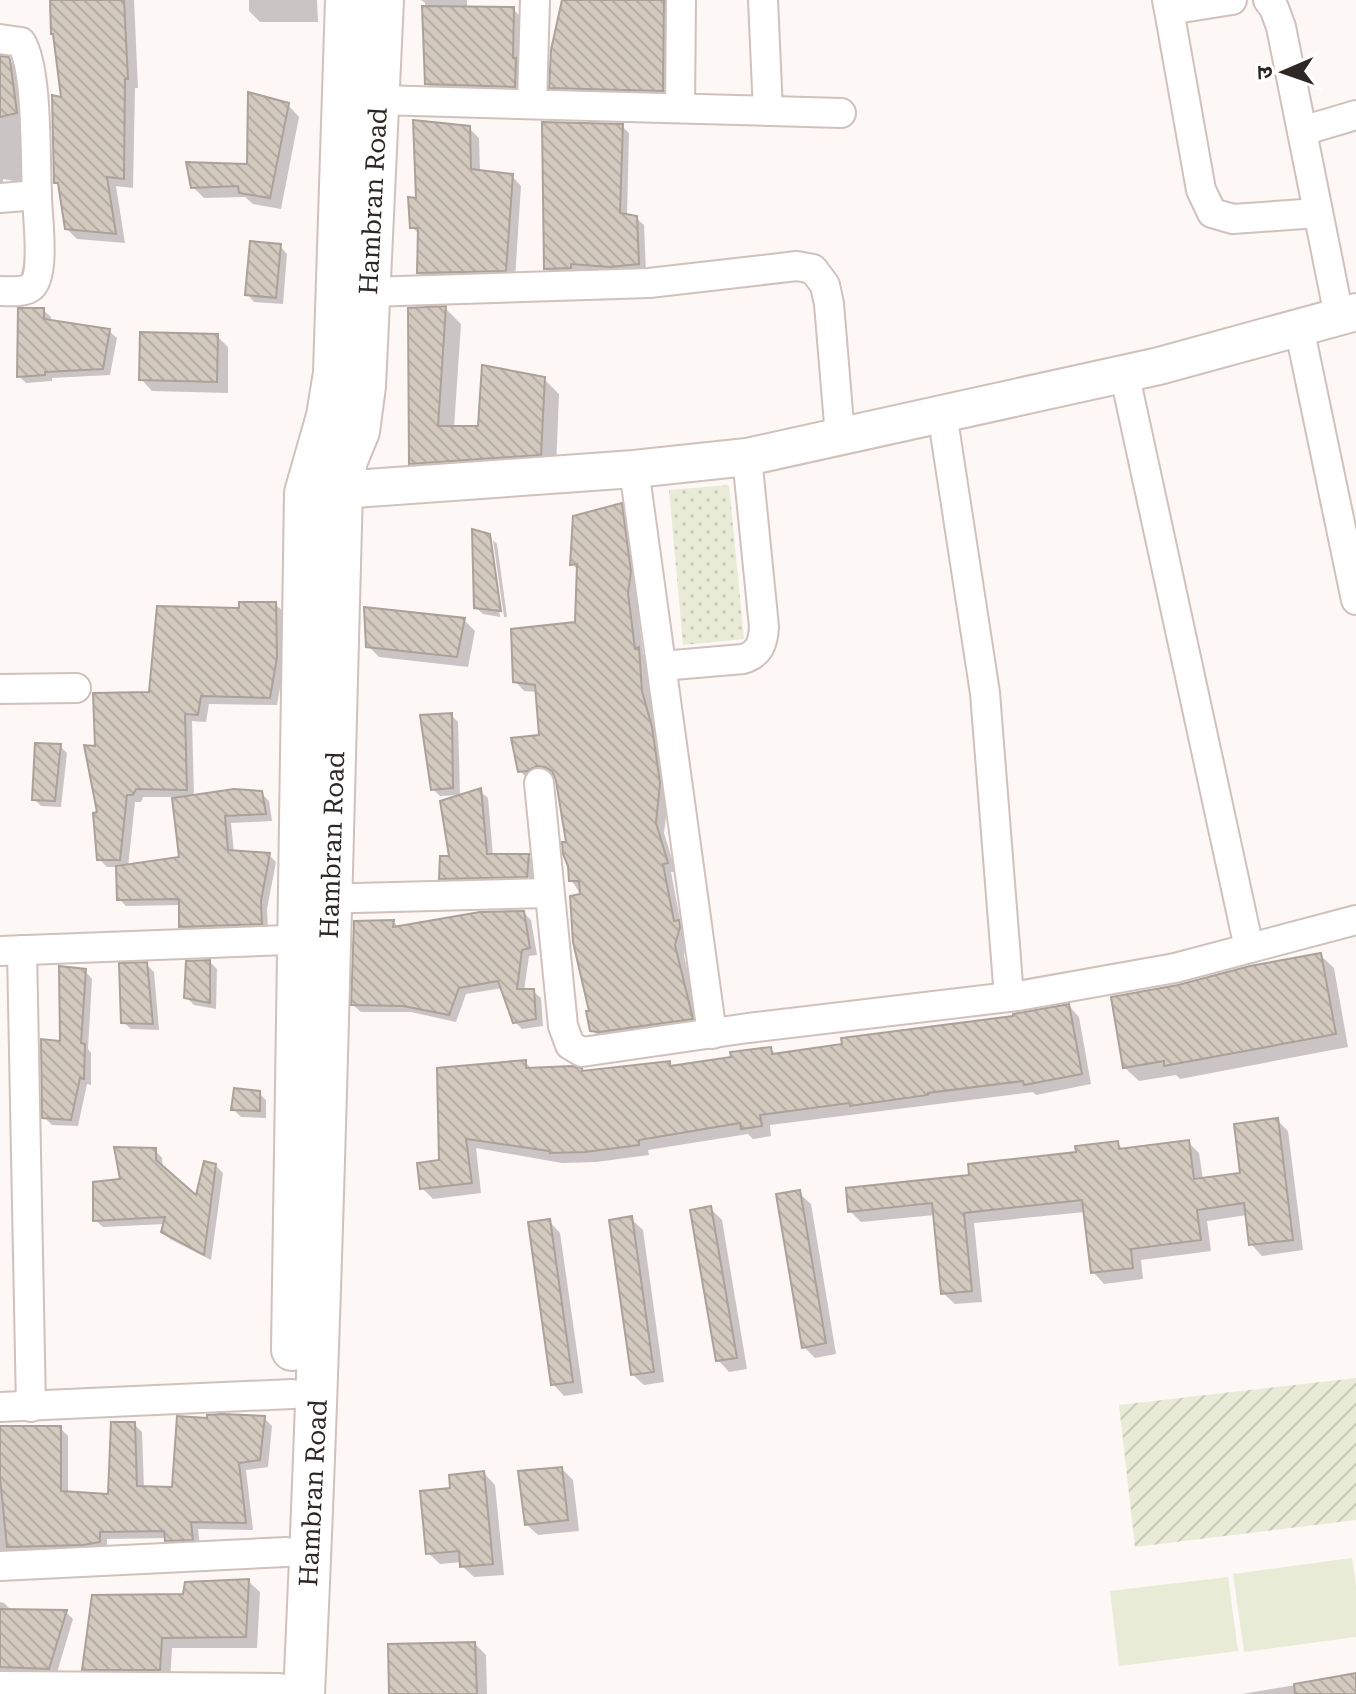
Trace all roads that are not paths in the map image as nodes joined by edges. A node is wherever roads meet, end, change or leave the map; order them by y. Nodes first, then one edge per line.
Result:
1 (346, 0) edge
2 (383, 0) edge
3 (535, 0) edge
4 (681, 0) edge
5 (763, 0) edge
6 (1232, 0) edge
7 (1268, 0) edge
8 (1168, 5) edge
9 (0, 39) edge
10 (378, 100) junction
11 (532, 104) junction
12 (680, 108) junction
13 (768, 111) junction
14 (841, 113) dead end
15 (1356, 115) edge
16 (1302, 131) junction
17 (37, 195) junction
18 (0, 198) edge
19 (1318, 213) junction
20 (0, 291) edge
21 (368, 292) junction
22 (1347, 314) edge
23 (1299, 327) junction
24 (1124, 372) junction
25 (942, 413) junction
26 (840, 436) junction
27 (747, 457) junction
28 (634, 469) junction
29 (324, 491) junction
30 (1356, 600) edge
31 (662, 666) junction
32 (76, 688) dead end
33 (0, 689) edge
34 (539, 783) dead end
35 (548, 893) junction
36 (314, 919) junction
37 (1356, 920) edge
38 (1249, 948) junction
39 (11, 950) edge
40 (1009, 997) junction
41 (712, 1034) junction
42 (292, 1394) junction
43 (0, 1407) edge
44 (31, 1407) junction
45 (286, 1552) junction
46 (0, 1566) edge
47 (0, 1686) edge
48 (287, 1692) edge

1 - 29 main road, Hambran Road
2 - 10 main road, Hambran Road
3 - 11 street
4 - 12 street
5 - 13 street
6 - 8 street
7 - 16 street
8 - 19 street
9 - 17 street
10 - 11 street
10 - 21 main road, Hambran Road
11 - 12 street
12 - 13 street
13 - 14 street
15 - 16 street
16 - 19 street
17 - 18 street
17 - 20 street
19 - 22 street
21 - 26 street
21 - 29 main road, Hambran Road
22 - 23 street
23 - 24 street
23 - 30 street
24 - 25 street
24 - 38 street
25 - 26 street
25 - 40 street
26 - 27 street
27 - 28 street
27 - 31 street
28 - 29 street
28 - 31 street
29 - 36 main road, Hambran Road
31 - 41 street
32 - 33 street
34 - 35 street
35 - 36 street
35 - 41 street
36 - 39 street
36 - 42 main road, Hambran Road
36 - 48 main road, Hambran Road
37 - 38 street
38 - 40 street
39 - 44 street
40 - 41 street
42 - 44 street
42 - 45 main road, Hambran Road
43 - 44 street
45 - 46 street
45 - 48 main road, Hambran Road
47 - 48 street

